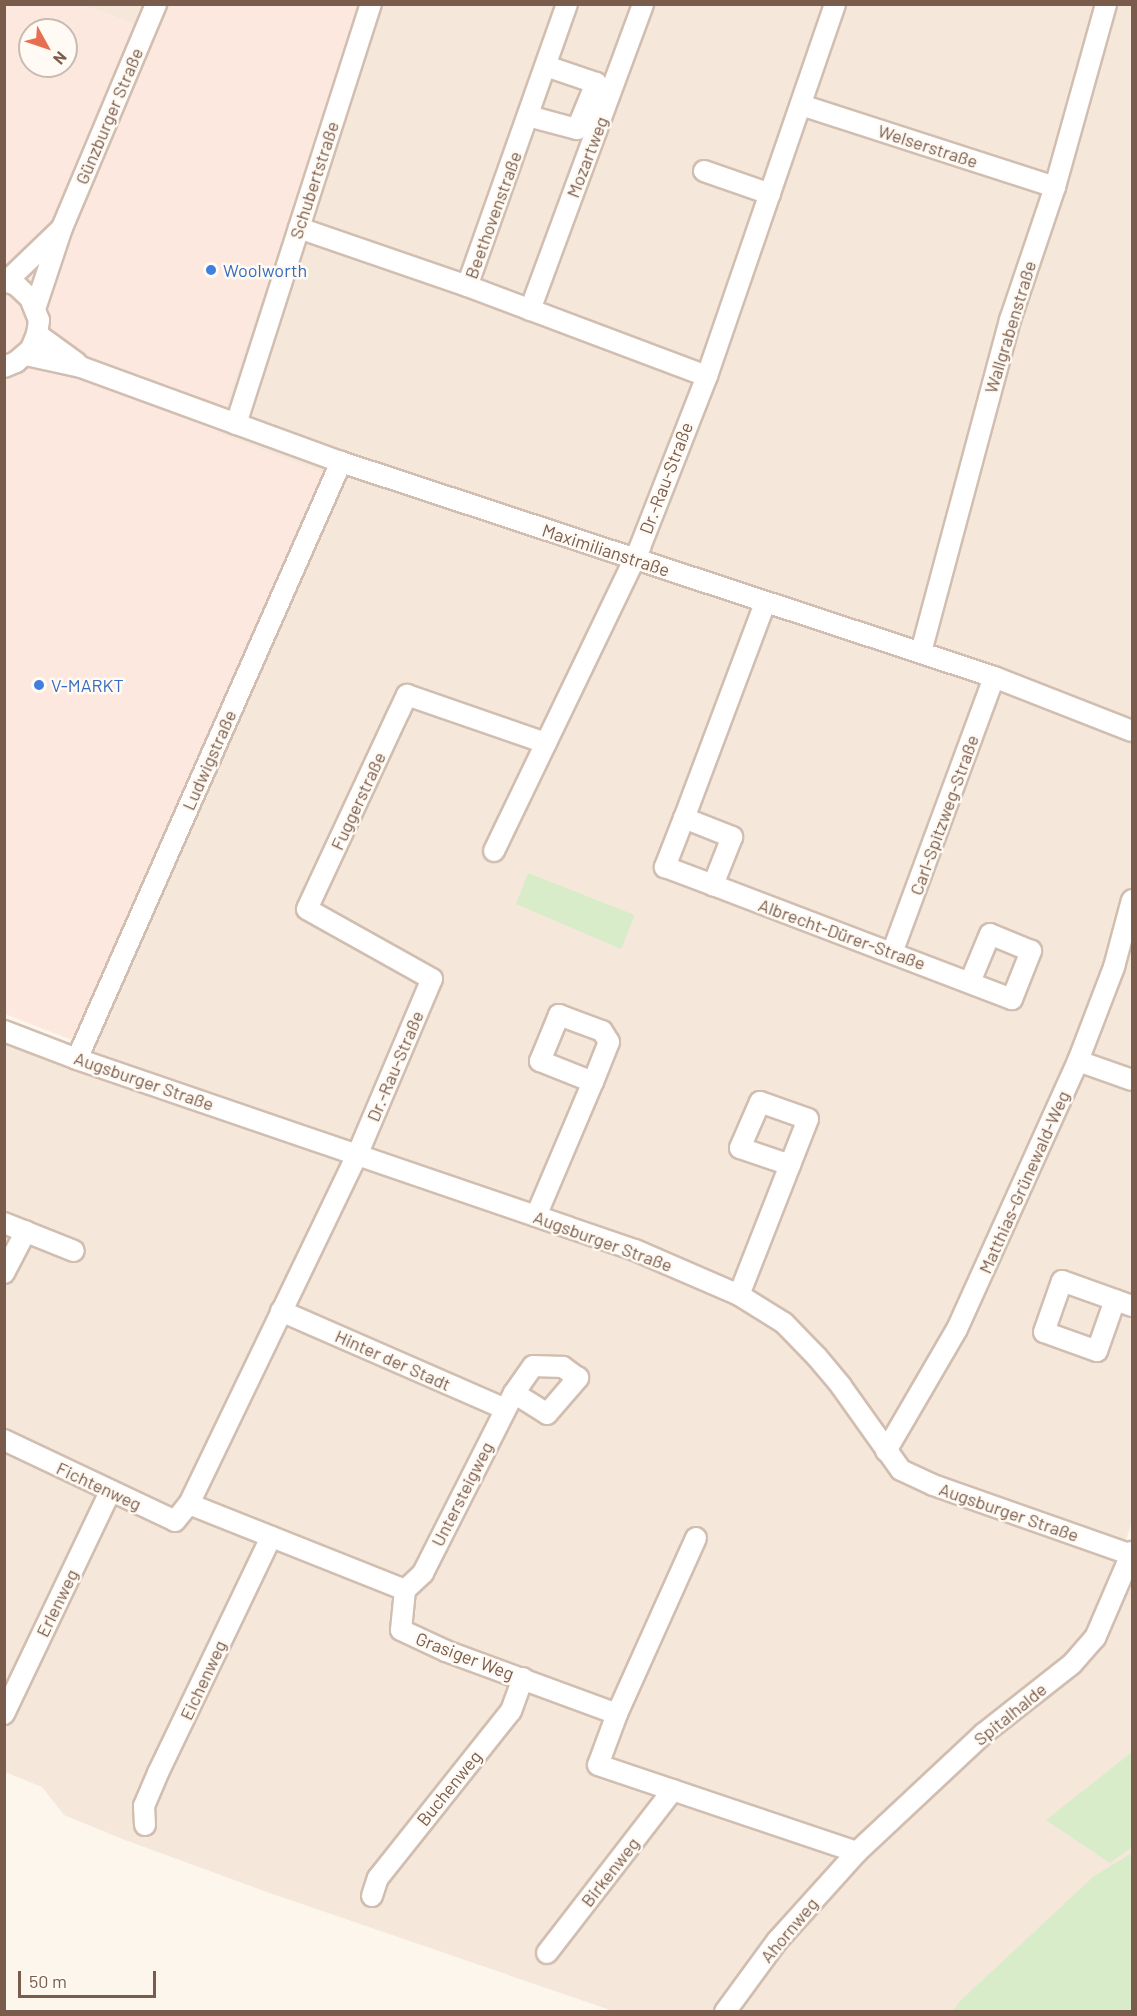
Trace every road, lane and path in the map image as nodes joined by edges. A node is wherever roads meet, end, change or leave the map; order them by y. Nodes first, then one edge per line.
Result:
1 (156, 4) edge
2 (371, 4) edge
3 (567, 4) edge
4 (643, 4) edge
5 (835, 4) edge
6 (1106, 4) edge
7 (546, 66) junction
8 (801, 105) junction
9 (528, 116) junction
10 (704, 171) dead end
11 (1055, 187) junction
12 (770, 194) junction
13 (62, 228) junction
14 (299, 228) junction
15 (6, 281) edge
16 (467, 286) junction
17 (36, 306) junction
18 (530, 310) junction
19 (38, 334) junction
20 (26, 355) junction
21 (5, 367) edge
22 (81, 367) junction
23 (707, 376) junction
24 (236, 424) junction
25 (341, 462) junction
26 (635, 559) junction
27 (765, 603) junction
28 (921, 652) junction
29 (994, 677) junction
30 (1132, 730) edge
31 (546, 743) junction
32 (684, 818) junction
33 (494, 851) dead end
34 (713, 885) junction
35 (1132, 900) edge
36 (892, 953) junction
37 (432, 979) joint
38 (970, 982) dead end
39 (4, 1031) edge
40 (77, 1059) junction
41 (1078, 1061) junction
42 (1132, 1080) edge
43 (593, 1082) dead end
44 (358, 1154) junction
45 (790, 1165) dead end
46 (536, 1216) junction
47 (4, 1223) edge
48 (26, 1231) junction
49 (74, 1251) dead end
50 (4, 1273) edge
51 (739, 1295) junction
52 (281, 1311) junction
53 (509, 1401) joint
54 (4, 1440) edge
55 (886, 1450) junction
56 (110, 1492) junction
57 (189, 1504) junction
58 (271, 1537) junction
59 (696, 1538) dead end
60 (1131, 1562) edge
61 (405, 1590) junction
62 (523, 1678) junction
63 (4, 1714) edge
64 (617, 1714) junction
65 (673, 1790) junction
66 (145, 1825) dead end
67 (857, 1852) junction
68 (372, 1896) dead end
69 (547, 1953) dead end
70 (724, 2012) edge

1 - 13 street, Günzburger Straße
2 - 14 street, Schubertstraße
3 - 7 street, Beethovenstraße
4 - 18 street, Mozartweg
5 - 8 street, Dr.-Rau-Straße
6 - 11 street, Wallgrabenstraße
7 - 9 street, Beethovenstraße
7 - 9 street
8 - 11 street, Welserstraße
8 - 12 street, Dr.-Rau-Straße
9 - 16 street, Beethovenstraße
10 - 12 street
11 - 28 street, Wallgrabenstraße
12 - 23 street, Dr.-Rau-Straße
13 - 15 street, Günzburger Straße
13 - 17 street, Günzburger Straße
14 - 16 street
14 - 24 street, Schubertstraße
15 - 17 street
16 - 18 street, Beethovenstraße
17 - 19 street
18 - 23 street, Beethovenstraße
19 - 20 street
19 - 22 street, Maximilianstraße
20 - 21 street
20 - 22 street, Maximilianstraße
22 - 24 street, Maximilianstraße
23 - 26 street, Dr.-Rau-Straße
24 - 25 street, Maximilianstraße
25 - 26 street, Maximilianstraße
25 - 40 street, Ludwigstraße
26 - 27 street, Maximilianstraße
26 - 31 street, Dr.-Rau-Straße
27 - 28 street, Maximilianstraße
27 - 32 street, Albrecht-Dürer-Straße
28 - 29 street, Maximilianstraße
29 - 30 street, Maximilianstraße
29 - 36 street, Carl-Spitzweg-Straße
31 - 33 street, Dr.-Rau-Straße
31 - 37 street, Fuggerstraße
32 - 34 street
32 - 34 street, Albrecht-Dürer-Straße
34 - 36 street, Albrecht-Dürer-Straße
35 - 41 street, Matthias-Grünewald-Weg
36 - 38 street, Albrecht-Dürer-Straße
37 - 44 street, Dr.-Rau-Straße
39 - 40 street, Augsburger Straße
40 - 44 street, Augsburger Straße
41 - 42 street
41 - 55 street, Matthias-Grünewald-Weg
43 - 46 street
44 - 46 street, Augsburger Straße
44 - 52 street
45 - 51 street
46 - 51 street, Augsburger Straße
47 - 48 street
48 - 49 street
48 - 50 street
51 - 55 street, Augsburger Straße
52 - 53 street, Hinter der Stadt
52 - 57 street
53 - 61 street, Untersteigweg
54 - 56 street, Fichtenweg
55 - 60 street, Augsburger Straße
56 - 57 street, Fichtenweg
56 - 63 street, Erlenweg
57 - 58 street
58 - 61 street
58 - 66 street, Eichenweg
59 - 64 street
60 - 67 street, Spitalhalde
61 - 62 street, Grasiger Weg
62 - 64 street, Grasiger Weg
62 - 68 street, Buchenweg
64 - 65 street
65 - 67 street
65 - 69 street, Birkenweg
67 - 70 street, Ahornweg

